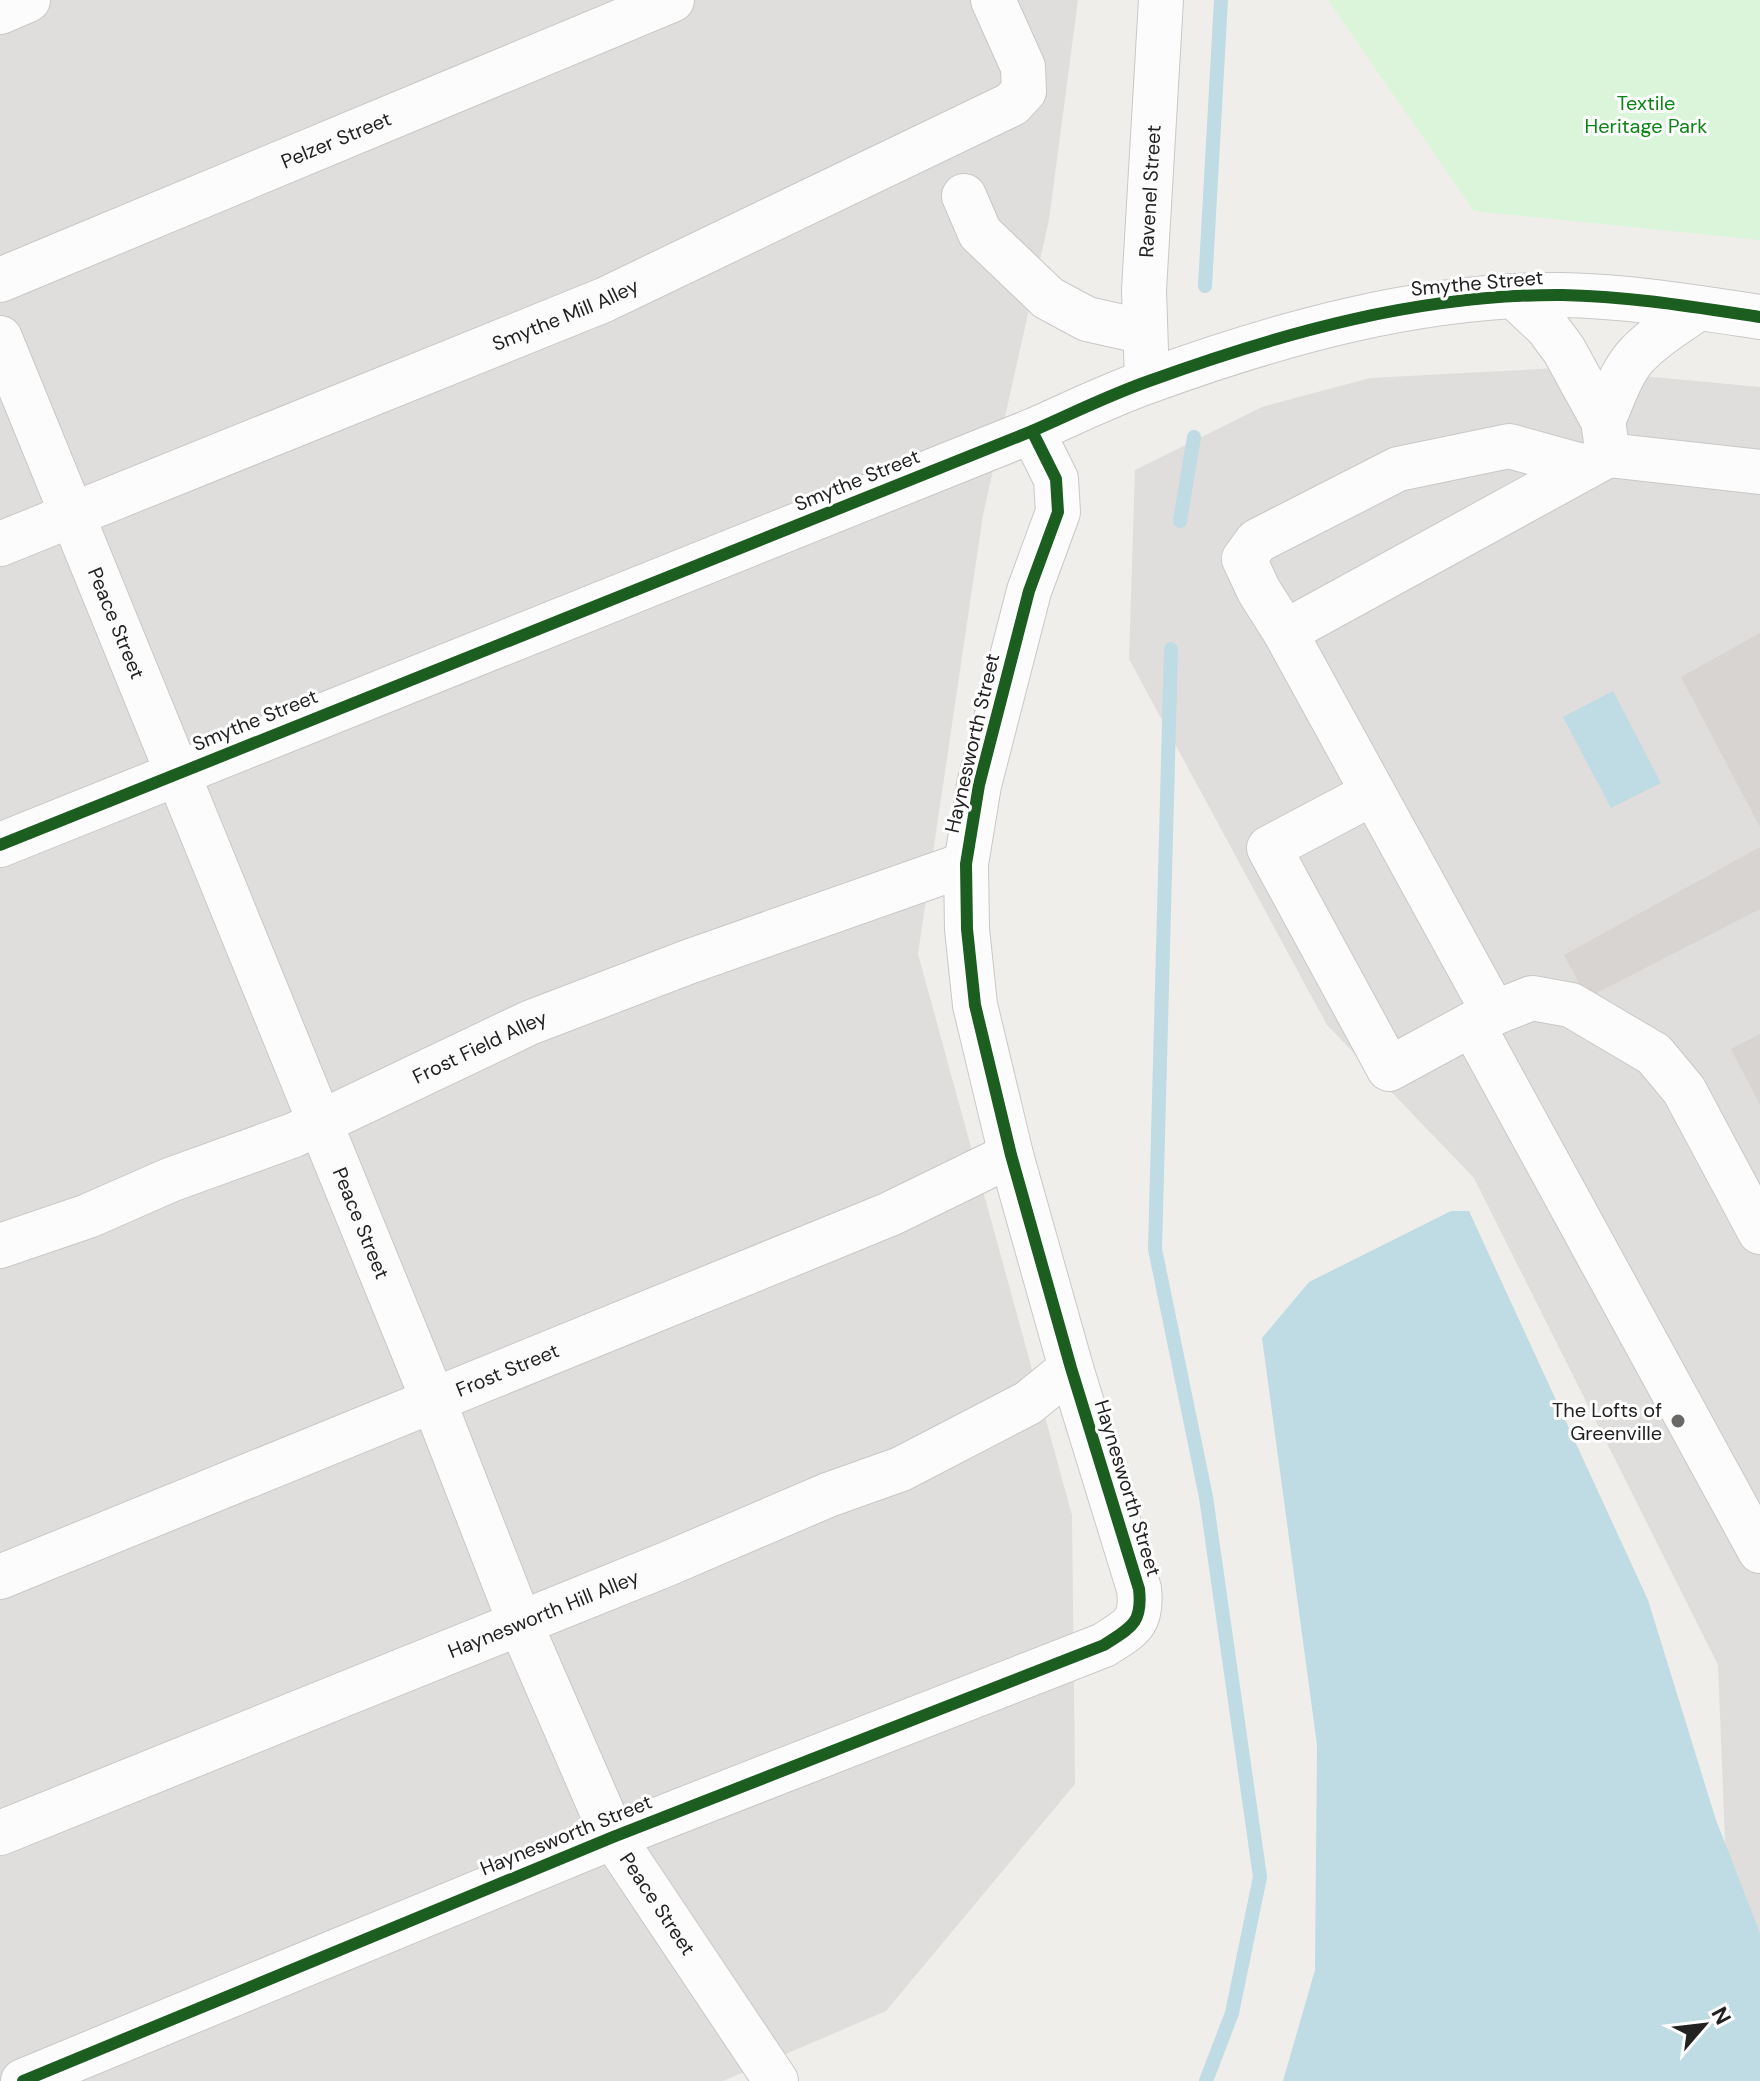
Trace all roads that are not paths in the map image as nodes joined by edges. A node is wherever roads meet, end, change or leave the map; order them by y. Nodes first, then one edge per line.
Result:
1 (28, 0) edge
2 (672, 0) edge
3 (993, 0) edge
4 (1161, 0) edge
5 (0, 12) edge
6 (964, 196) dead end
7 (0, 280) edge
8 (1515, 297) junction
9 (1699, 308) junction
10 (1760, 317) edge
11 (1145, 332) junction
12 (0, 338) edge
13 (1147, 381) junction
14 (1032, 431) junction
15 (1599, 448) junction
16 (1760, 472) edge
17 (71, 514) junction
18 (0, 544) edge
19 (1285, 632) junction
20 (178, 773) junction
21 (1373, 793) junction
22 (0, 845) edge
23 (966, 864) junction
24 (1483, 1018) junction
25 (321, 1123) junction
26 (1011, 1155) junction
27 (1760, 1232) edge
28 (0, 1246) edge
29 (1071, 1368) junction
30 (434, 1402) junction
31 (1760, 1551) edge
32 (0, 1577) edge
33 (520, 1623) junction
34 (0, 1833) edge
35 (613, 1837) junction
36 (23, 2081) edge
37 (776, 2081) edge

1 - 5 street
2 - 7 street, Pelzer Street
3 - 17 street, Smythe Mill Alley
4 - 11 street, Ravenel Street
6 - 11 street
8 - 9 street, Smythe Street
8 - 13 street, Smythe Street
8 - 15 street
9 - 10 street, Smythe Street
9 - 15 street
11 - 13 street, Ravenel Street
12 - 17 street, Peace Street
13 - 14 street, Smythe Street
14 - 20 street, Smythe Street
14 - 23 street, Haynesworth Street
15 - 16 street
15 - 19 street
15 - 19 street
17 - 18 street, Smythe Mill Alley
17 - 20 street, Peace Street
19 - 21 street
20 - 22 street, Smythe Street
20 - 25 street, Peace Street
21 - 24 street
21 - 24 street
23 - 25 street, Frost Field Alley
23 - 26 street, Haynesworth Street
24 - 27 street
24 - 31 street
25 - 28 street, Frost Field Alley
25 - 30 street, Peace Street
26 - 29 street, Haynesworth Street
26 - 30 street, Frost Street
29 - 33 street, Haynesworth Hill Alley
29 - 35 street, Haynesworth Street
30 - 32 street, Frost Street
30 - 33 street, Peace Street
33 - 34 street, Haynesworth Hill Alley
33 - 35 street, Peace Street
35 - 36 street, Haynesworth Street
35 - 37 street, Peace Street

